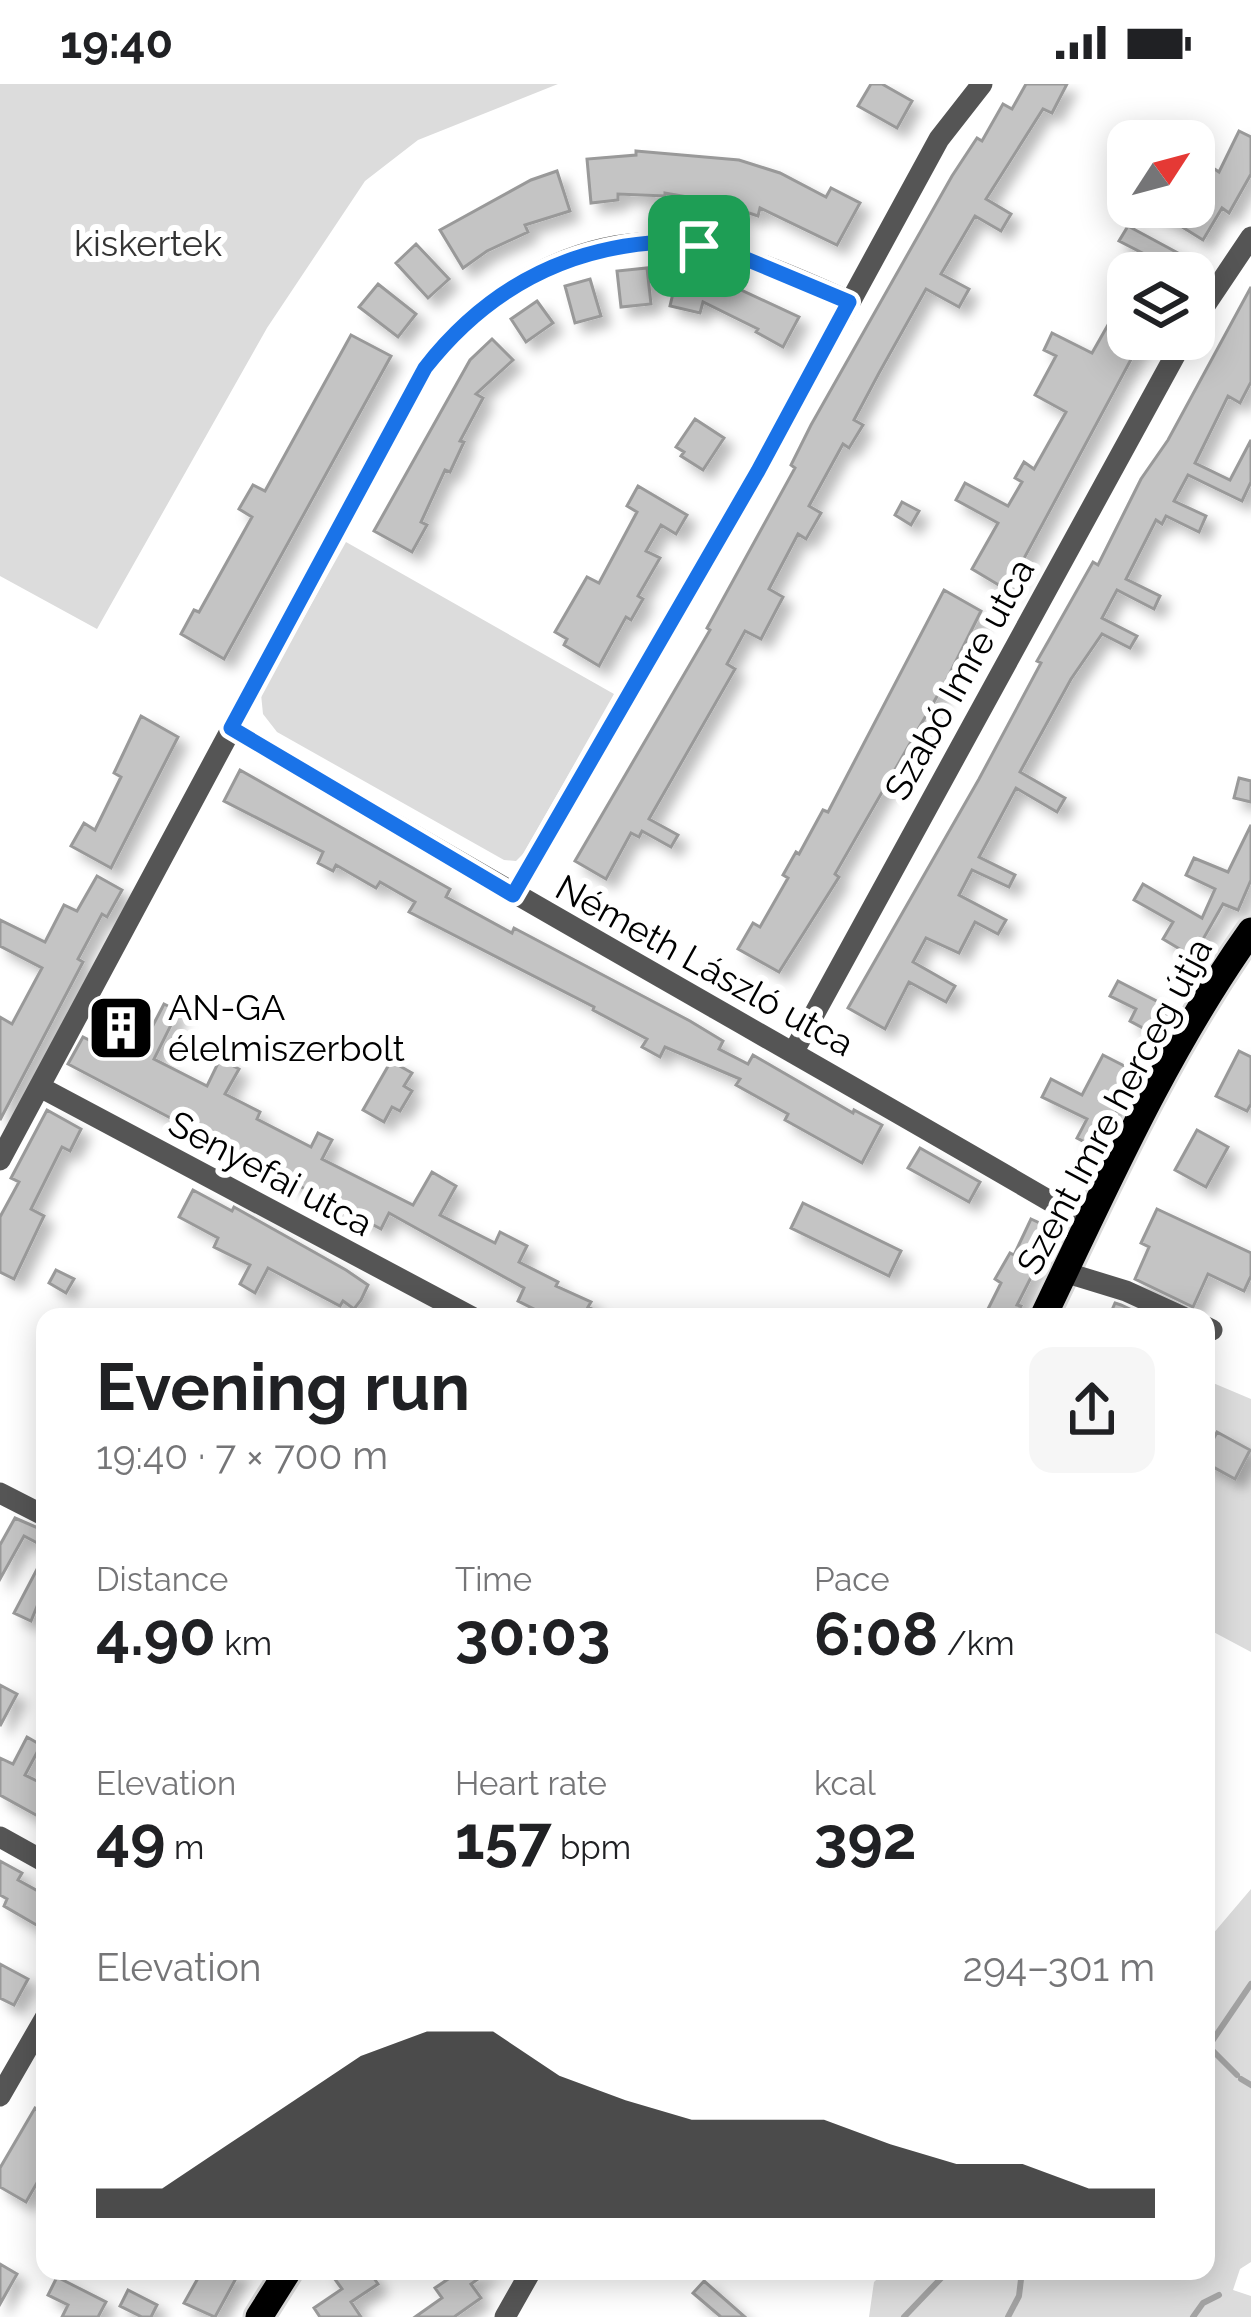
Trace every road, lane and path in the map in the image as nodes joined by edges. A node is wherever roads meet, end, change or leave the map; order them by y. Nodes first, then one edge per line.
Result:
1 (982, 84) edge
2 (1251, 238) edge
3 (1215, 291) edge
4 (849, 302) junction
5 (1172, 360) edge
6 (231, 728) junction
7 (513, 895) junction
8 (1251, 931) edge
9 (794, 1051) junction
10 (40, 1087) junction
11 (0, 1160) edge
12 (1086, 1222) junction
13 (1064, 1272) junction
14 (455, 1308) edge
15 (1047, 1308) edge
16 (1162, 1308) edge
17 (0, 1493) edge
18 (36, 1511) edge
19 (0, 1837) edge
20 (36, 1857) edge
21 (36, 2034) edge
22 (0, 2096) edge
23 (282, 2280) edge
24 (526, 2280) edge
25 (259, 2317) edge
26 (506, 2317) edge

1 - 4 street
2 - 3 street
4 - 6 street
4 - 7 street
5 - 9 street, Szabó Imre utca
6 - 7 street, Németh László utca
6 - 10 street
7 - 9 street, Németh László utca
8 - 12 main road, Szent Imre herceg útja
9 - 12 street, Németh László utca
10 - 11 street
10 - 14 street, Senyefai utca
12 - 13 main road, Szent Imre herceg útja
13 - 15 main road, Szent Imre herceg útja
13 - 16 street
17 - 18 street
19 - 20 street
21 - 22 street
23 - 25 main road
24 - 26 street

